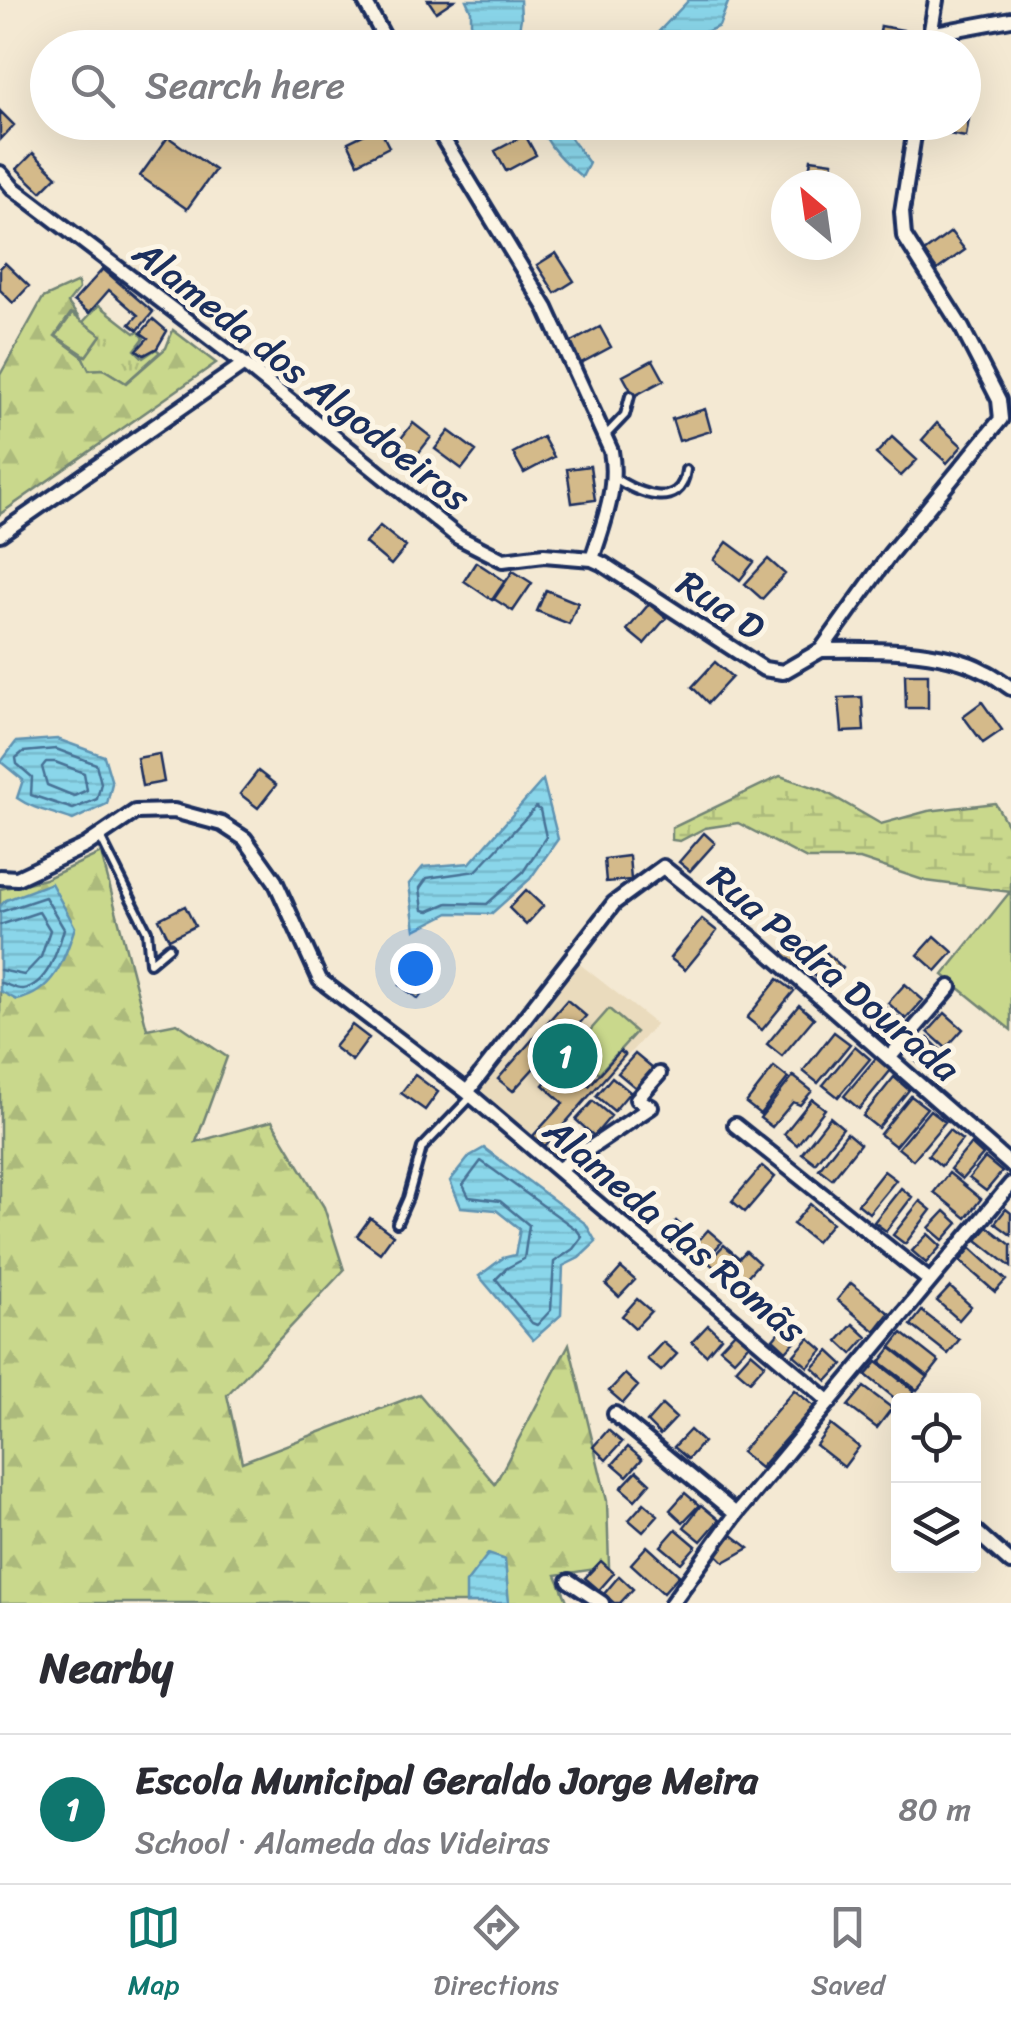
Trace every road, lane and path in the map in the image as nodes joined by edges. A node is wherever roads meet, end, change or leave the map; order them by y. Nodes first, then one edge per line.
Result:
1 (364, 0) edge
2 (936, 0) edge
3 (1011, 19) edge
4 (380, 30) edge
5 (931, 30) edge
6 (970, 30) edge
7 (444, 140) edge
8 (913, 140) edge
9 (0, 173) edge
10 (244, 364) junction
11 (630, 396) dead end
12 (1004, 412) edge
13 (603, 438) junction
14 (686, 470) dead end
15 (612, 476) junction
16 (0, 534) edge
17 (592, 559) junction
18 (821, 650) junction
19 (1011, 688) edge
20 (100, 836) junction
21 (0, 877) edge
22 (169, 947) dead end
23 (950, 987) dead end
24 (890, 1057) junction
25 (659, 1074) dead end
26 (469, 1095) junction
27 (734, 1125) dead end
28 (1011, 1165) edge
29 (559, 1169) junction
30 (1011, 1184) edge
31 (397, 1222) dead end
32 (930, 1281) junction
33 (830, 1402) junction
34 (615, 1414) dead end
35 (736, 1514) junction
36 (981, 1536) edge
37 (1011, 1563) edge
38 (569, 1581) dead end
39 (602, 1603) edge
40 (672, 1603) edge

1 - 4 street
2 - 5 street
3 - 6 street
7 - 13 street
8 - 12 street
9 - 10 street, Alameda dos Algodoeiros
10 - 16 street
10 - 17 street, Alameda dos Algodoeiros
11 - 13 lane
12 - 18 street
13 - 15 street
14 - 15 lane
15 - 17 street
17 - 18 street, Rua D
18 - 19 street
20 - 21 street, Alameda das Romãs
20 - 22 lane
20 - 26 street, Alameda das Romãs
23 - 24 street
24 - 26 street, Rua Pedra Dourada
24 - 28 street, Rua Pedra Dourada
25 - 29 street
26 - 29 street, Alameda das Romãs
26 - 31 lane
27 - 32 street
29 - 33 street, Alameda das Romãs
30 - 32 street
32 - 33 street
33 - 35 street
34 - 35 street
35 - 40 street
36 - 37 street
38 - 39 street

